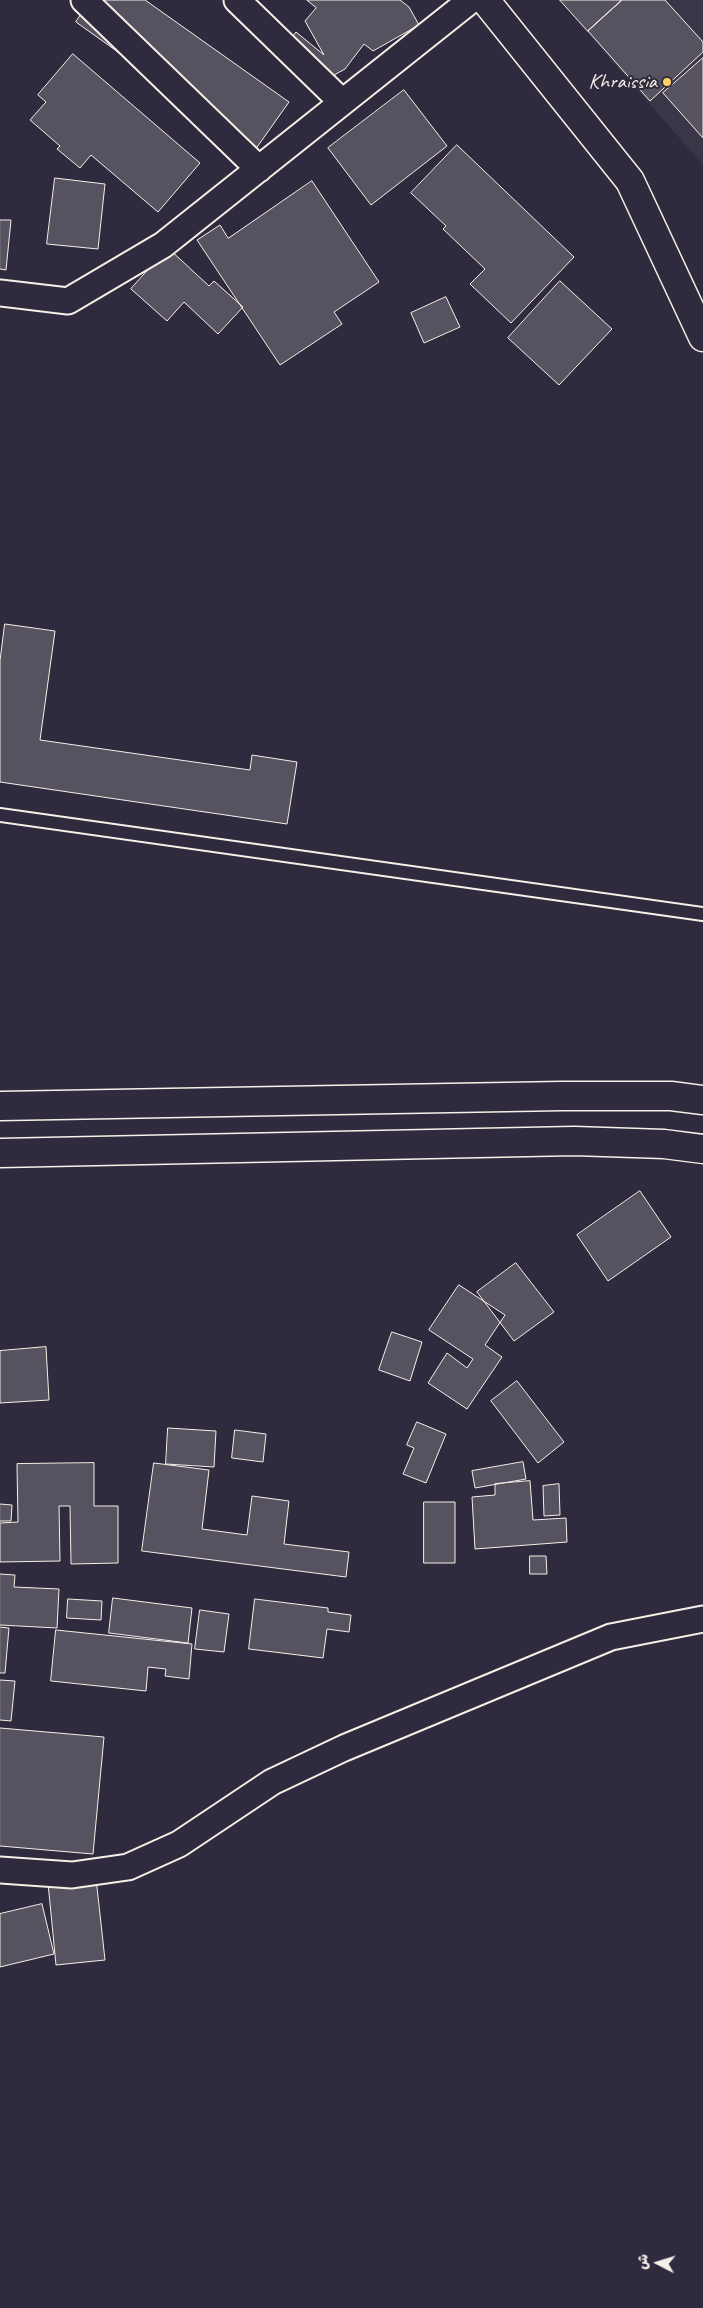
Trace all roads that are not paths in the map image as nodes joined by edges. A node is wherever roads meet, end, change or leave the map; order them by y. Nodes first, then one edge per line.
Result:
1 (237, 0) edge
2 (471, 0) edge
3 (485, 0) edge
4 (97, 4) edge
5 (342, 102) junction
6 (259, 169) junction
7 (0, 293) edge
8 (703, 338) edge
9 (0, 815) edge
10 (703, 914) edge
11 (703, 1100) edge
12 (0, 1106) edge
13 (703, 1149) edge
14 (0, 1153) edge
15 (703, 1619) edge
16 (0, 1870) edge

1 - 5 street
2 - 5 street
3 - 8 main road
4 - 6 street
5 - 6 street
6 - 7 street
9 - 10 lane
11 - 12 main road
13 - 14 main road
15 - 16 street

